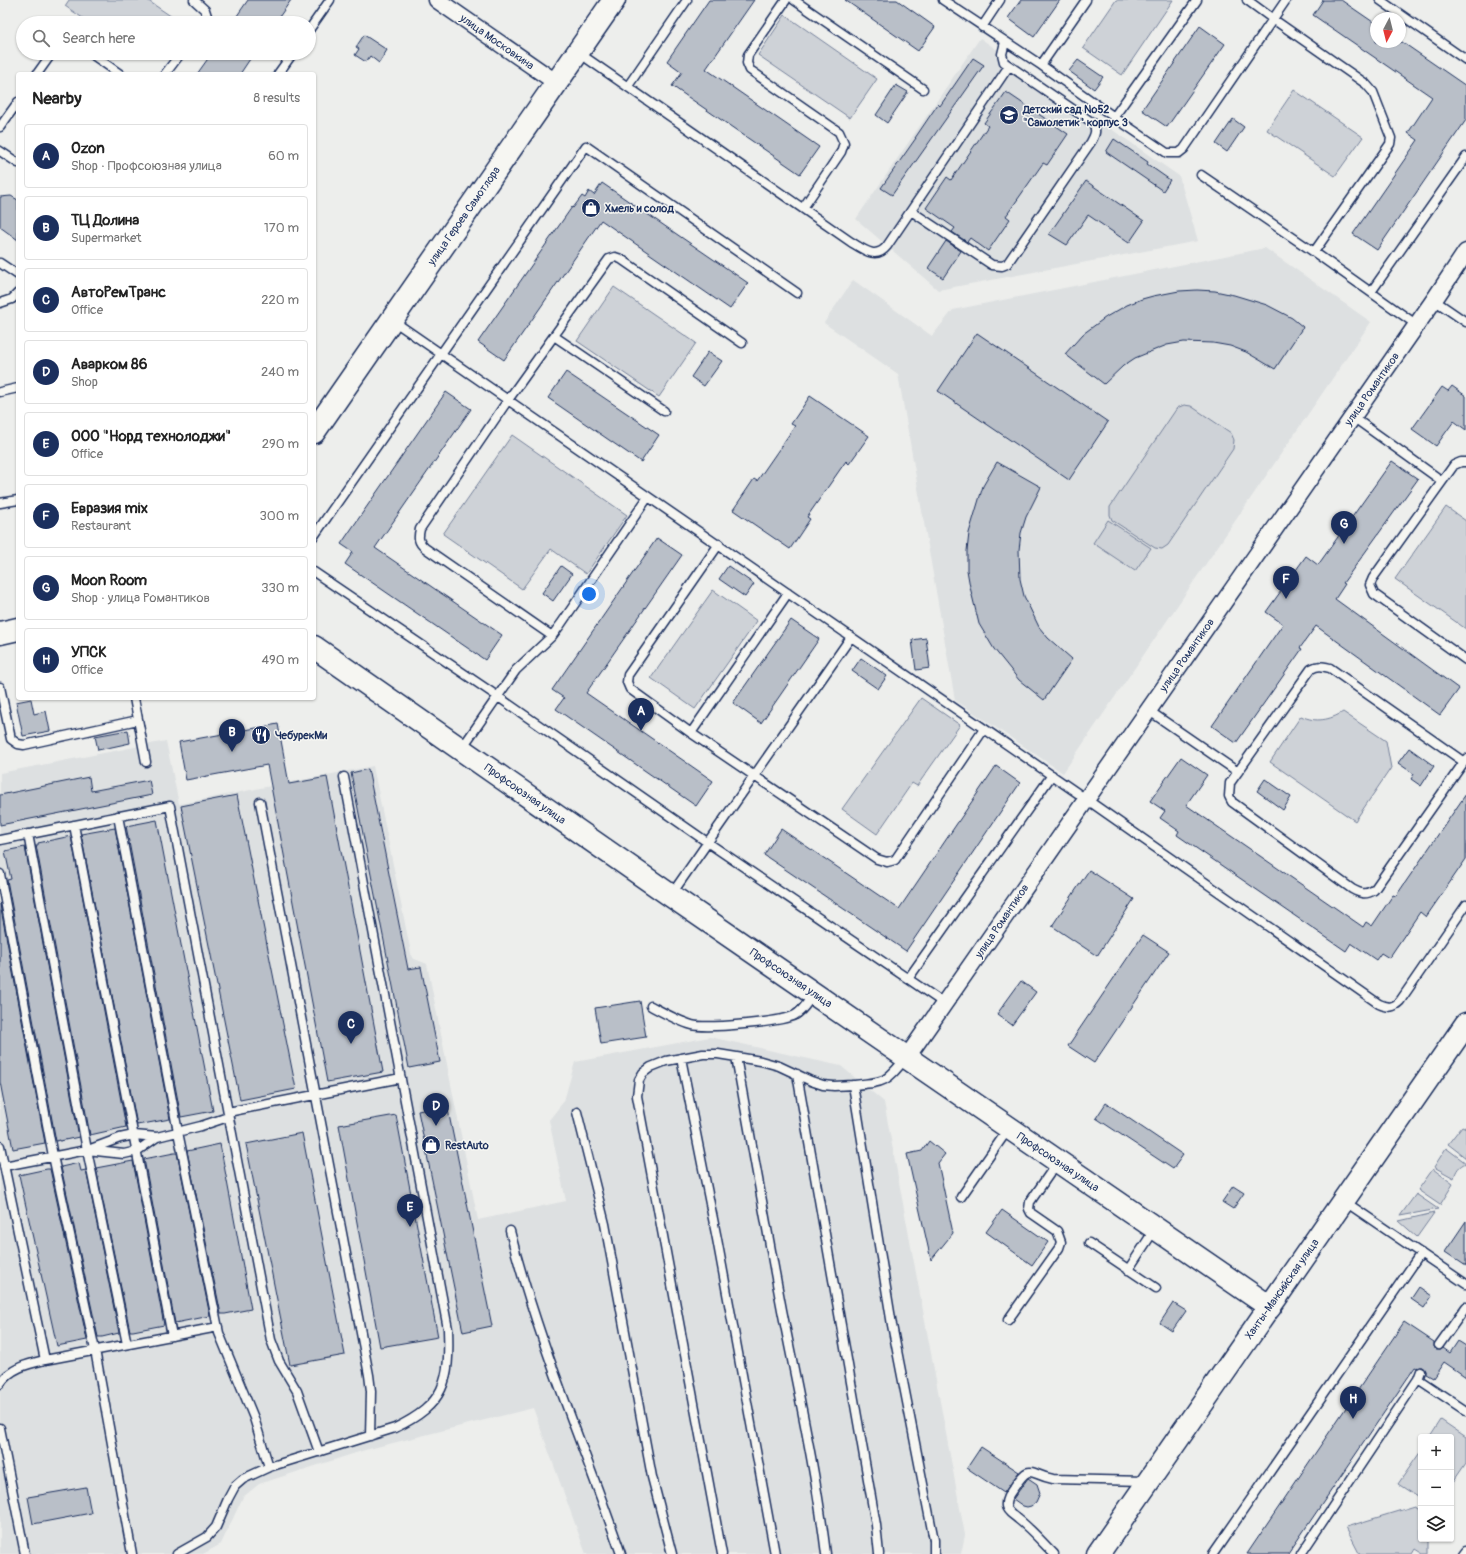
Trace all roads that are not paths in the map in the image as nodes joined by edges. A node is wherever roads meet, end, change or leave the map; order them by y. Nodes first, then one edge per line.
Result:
1 (194, 0) edge
2 (330, 0) edge
3 (437, 0) edge
4 (614, 0) edge
5 (687, 0) edge
6 (786, 0) edge
7 (794, 0) edge
8 (943, 0) edge
9 (1000, 0) edge
10 (1086, 0) edge
11 (1197, 0) edge
12 (1247, 0) edge
13 (1286, 0) edge
14 (1380, 0) edge
15 (207, 16) edge
16 (1273, 18) junction
17 (316, 20) edge
18 (982, 27) junction
19 (1005, 42) junction
20 (578, 52) junction
21 (47, 60) edge
22 (100, 60) edge
23 (176, 60) edge
24 (288, 60) edge
25 (1466, 60) edge
26 (1041, 65) junction
27 (1009, 66) junction
28 (39, 72) edge
29 (117, 72) edge
30 (167, 72) edge
31 (279, 72) edge
32 (557, 83) junction
33 (628, 86) junction
34 (923, 89) dead end
35 (16, 105) edge
36 (1114, 117) junction
37 (0, 127) edge
38 (0, 151) edge
39 (1466, 157) edge
40 (16, 162) edge
41 (1201, 175) dead end
42 (803, 208) junction
43 (911, 211) junction
44 (1314, 252) junction
45 (1466, 252) edge
46 (0, 263) edge
47 (16, 274) edge
48 (1371, 292) junction
49 (797, 293) dead end
50 (16, 295) edge
51 (1434, 300) junction
52 (0, 303) edge
53 (392, 319) junction
54 (1466, 322) edge
55 (1417, 325) junction
56 (554, 336) junction
57 (742, 342) dead end
58 (441, 354) junction
59 (16, 388) edge
60 (0, 392) edge
61 (508, 400) junction
62 (664, 411) dead end
63 (1353, 417) junction
64 (316, 429) edge
65 (1466, 462) edge
66 (1442, 481) junction
67 (648, 496) junction
68 (16, 500) edge
69 (0, 504) edge
70 (316, 533) edge
71 (719, 544) junction
72 (316, 573) edge
73 (788, 593) junction
74 (16, 629) edge
75 (0, 633) edge
76 (552, 636) junction
77 (851, 637) junction
78 (316, 648) edge
79 (1466, 660) edge
80 (0, 687) edge
81 (497, 696) junction
82 (134, 700) edge
83 (1148, 710) junction
84 (138, 720) junction
85 (984, 729) junction
86 (691, 733) junction
87 (461, 749) junction
88 (1465, 760) edge
89 (146, 762) dead end
90 (1238, 772) junction
91 (754, 775) junction
92 (1052, 775) junction
93 (344, 777) dead end
94 (1086, 799) junction
95 (260, 802) dead end
96 (118, 816) junction
97 (74, 825) junction
98 (28, 834) junction
99 (0, 840) edge
100 (707, 842) junction
101 (0, 874) edge
102 (670, 895) junction
103 (1466, 905) edge
104 (908, 979) junction
105 (814, 994) junction
106 (945, 1004) junction
107 (651, 1006) dead end
108 (1463, 1034) edge
109 (736, 1057) junction
110 (907, 1057) junction
111 (681, 1058) junction
112 (797, 1074) junction
113 (401, 1078) junction
114 (853, 1085) junction
115 (315, 1095) junction
116 (577, 1112) dead end
117 (228, 1114) junction
118 (1009, 1128) junction
119 (178, 1132) junction
120 (134, 1135) junction
121 (157, 1137) junction
122 (0, 1146) edge
123 (87, 1150) junction
124 (137, 1151) junction
125 (53, 1156) junction
126 (1058, 1161) junction
127 (4, 1166) junction
128 (961, 1196) dead end
129 (1344, 1201) junction
130 (1155, 1229) junction
131 (510, 1231) dead end
132 (1089, 1243) dead end
133 (1421, 1253) junction
134 (1128, 1270) junction
135 (1466, 1284) edge
136 (1156, 1288) dead end
137 (1270, 1307) junction
138 (1466, 1307) edge
139 (1008, 1320) dead end
140 (218, 1327) junction
141 (172, 1336) junction
142 (127, 1344) junction
143 (1439, 1345) dead end
144 (95, 1350) junction
145 (45, 1360) junction
146 (1421, 1371) dead end
147 (1418, 1379) junction
148 (0, 1384) edge
149 (1466, 1411) edge
150 (0, 1428) edge
151 (370, 1436) junction
152 (319, 1452) junction
153 (269, 1467) junction
154 (1149, 1481) junction
155 (1466, 1550) edge
156 (25, 1554) edge
157 (132, 1554) edge
158 (177, 1554) edge
159 (621, 1554) edge
160 (672, 1554) edge
161 (722, 1554) edge
162 (775, 1554) edge
163 (826, 1554) edge
164 (879, 1554) edge
165 (934, 1554) edge
166 (1054, 1554) edge
167 (1098, 1554) edge
168 (1213, 1554) edge
169 (1301, 1554) edge
170 (1463, 1554) edge

1 - 15 lane
2 - 17 lane
3 - 32 street, улица Московкина
4 - 20 main road, улица Героев Самотлора
5 - 33 lane
6 - 42 lane
7 - 34 lane
8 - 18 lane
9 - 18 lane
10 - 26 lane
11 - 36 lane
12 - 16 lane
13 - 16 lane
14 - 25 lane
16 - 36 lane
16 - 44 lane
18 - 19 lane
19 - 26 lane
19 - 27 lane
20 - 32 main road, улица Героев Самотлора
20 - 33 lane
21 - 28 lane
22 - 29 lane
23 - 30 lane
24 - 31 lane
26 - 36 lane
27 - 43 lane
27 - 43 lane
32 - 53 main road, улица Героев Самотлора
33 - 42 lane
35 - 37 lane
38 - 40 lane
39 - 48 lane
41 - 44 lane
42 - 43 lane
44 - 48 lane
45 - 51 street, улица Романтиков
46 - 47 lane
48 - 55 lane
49 - 58 lane
50 - 52 lane
51 - 54 lane
51 - 55 street, улица Романтиков
53 - 58 lane
53 - 64 main road, улица Героев Самотлора
55 - 63 street, улица Романтиков
56 - 57 lane
56 - 61 lane
56 - 62 lane
58 - 61 lane
58 - 70 lane
59 - 60 lane
61 - 67 lane
61 - 76 lane
63 - 66 lane
63 - 83 street, улица Романтиков
65 - 66 lane
66 - 79 lane
67 - 71 lane
67 - 76 lane
68 - 69 lane
71 - 73 lane
71 - 86 lane
72 - 81 lane
73 - 77 lane
73 - 86 lane
74 - 75 main road
76 - 81 lane
77 - 85 lane
77 - 91 lane
78 - 87 main road, Профсоюзная улица
80 - 84 lane
81 - 87 lane
81 - 100 lane
82 - 84 lane
83 - 90 lane
83 - 94 street, улица Романтиков
84 - 89 lane
85 - 91 lane
85 - 92 lane
86 - 91 lane
87 - 102 main road, Профсоюзная улица
88 - 90 lane
88 - 90 lane
91 - 100 lane
92 - 94 lane
92 - 104 lane
93 - 113 lane
94 - 103 lane
94 - 106 street, улица Романтиков
95 - 115 lane
96 - 97 lane
96 - 117 lane
96 - 119 lane
97 - 98 lane
97 - 120 lane
98 - 99 lane
98 - 123 lane
100 - 102 lane
100 - 104 lane
101 - 125 lane
102 - 105 main road, Профсоюзная улица
104 - 106 lane
105 - 107 lane
105 - 110 main road, Профсоюзная улица
106 - 110 street, улица Романтиков
108 - 129 main road, Ханты-Мансийская улица
109 - 111 lane
109 - 112 lane
109 - 163 lane
110 - 114 lane
110 - 118 main road, Профсоюзная улица
111 - 161 lane
111 - 162 lane
112 - 114 lane
112 - 164 lane
113 - 115 lane
113 - 151 lane
114 - 165 lane
115 - 117 lane
115 - 151 lane
116 - 160 lane
117 - 119 lane
117 - 152 lane
118 - 126 main road, Профсоюзная улица
118 - 128 lane
119 - 121 lane
119 - 140 lane
120 - 121 lane
120 - 123 lane
120 - 124 lane
121 - 124 lane
122 - 127 lane
123 - 124 lane
123 - 125 lane
123 - 142 lane
124 - 141 lane
125 - 127 lane
125 - 144 lane
126 - 130 main road, Профсоюзная улица
126 - 139 lane
127 - 145 lane
129 - 133 lane
129 - 137 main road, Ханты-Мансийская улица
130 - 134 lane
130 - 137 main road, Профсоюзная улица
131 - 159 lane
132 - 134 lane
133 - 135 lane
133 - 168 lane
134 - 136 lane
137 - 154 main road, Ханты-Мансийская улица
138 - 143 lane
140 - 141 lane
140 - 153 lane
141 - 142 lane
142 - 144 lane
144 - 145 lane
144 - 157 lane
145 - 148 lane
146 - 147 lane
147 - 149 lane
147 - 169 lane
150 - 156 lane
151 - 152 lane
152 - 153 lane
153 - 158 lane
154 - 166 lane
154 - 167 main road, Ханты-Мансийская улица
155 - 170 lane

